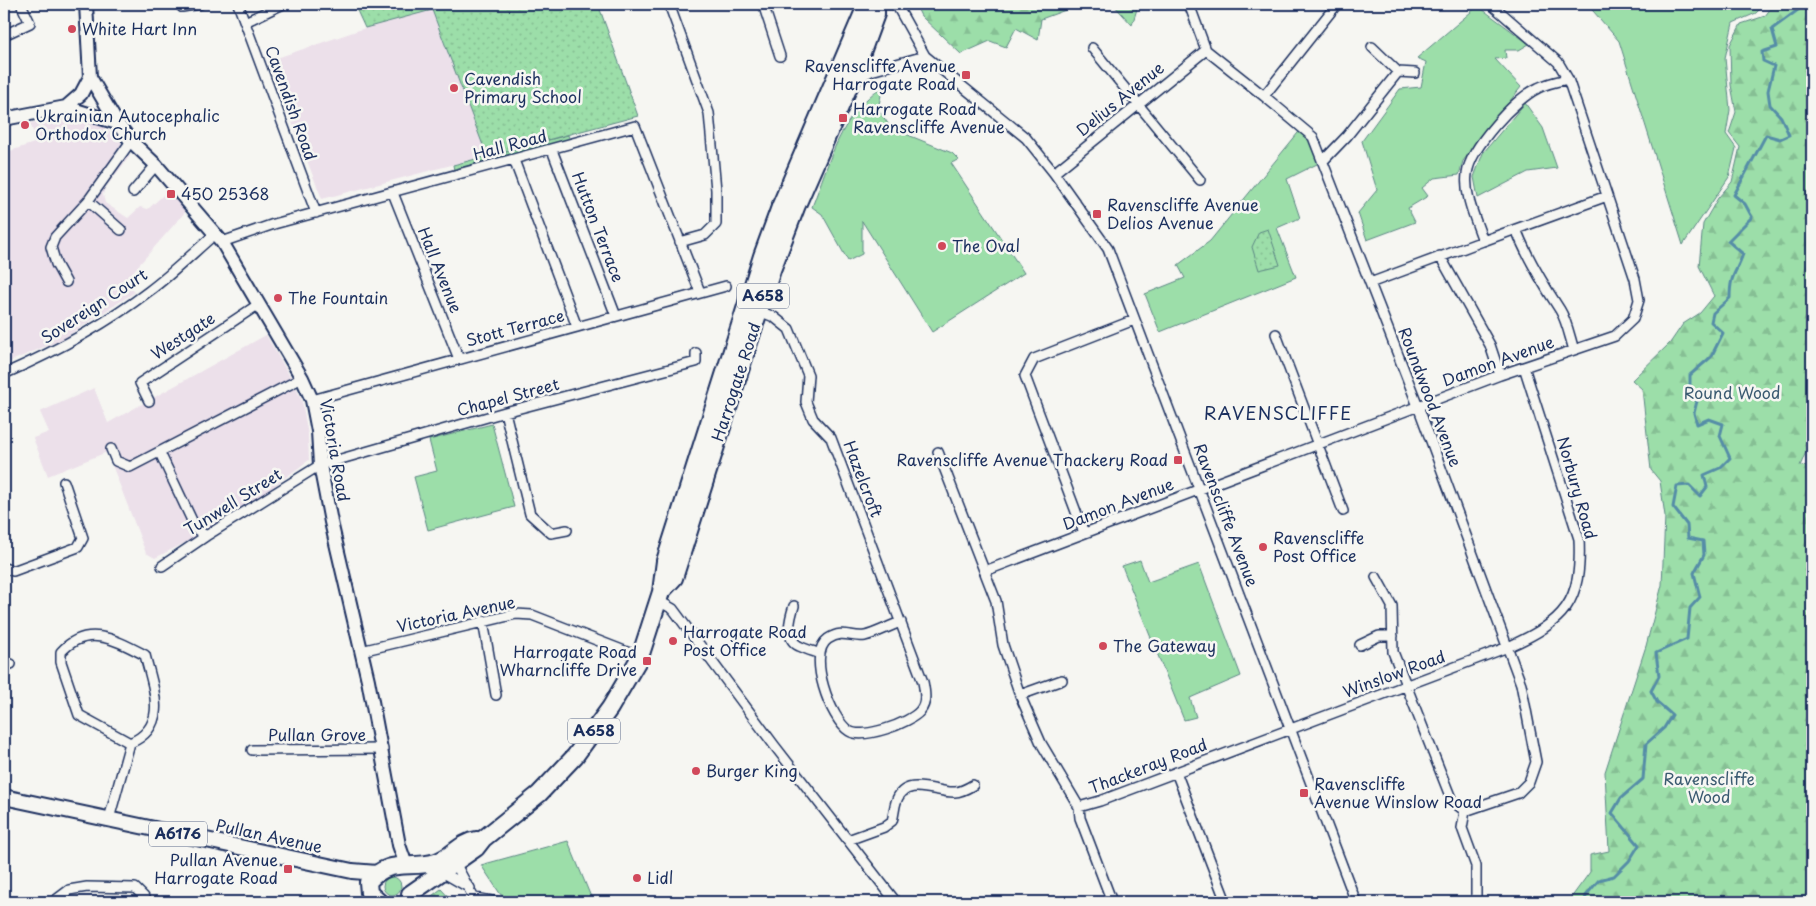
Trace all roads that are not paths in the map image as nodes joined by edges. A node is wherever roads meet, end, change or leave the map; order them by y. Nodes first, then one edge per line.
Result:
1 (21, 4) edge
2 (86, 4) edge
3 (181, 4) edge
4 (200, 4) edge
5 (238, 4) edge
6 (283, 4) edge
7 (669, 4) edge
8 (763, 4) edge
9 (870, 4) edge
10 (876, 4) edge
11 (896, 4) edge
12 (1189, 4) edge
13 (1336, 4) edge
14 (1491, 4) edge
15 (245, 22) junction
16 (4, 35) edge
17 (1372, 47) dead end
18 (1092, 48) dead end
19 (1206, 50) junction
20 (780, 56) dead end
21 (924, 56) junction
22 (1398, 72) junction
23 (1415, 73) dead end
24 (90, 77) junction
25 (1568, 78) junction
26 (851, 82) junction
27 (828, 90) junction
28 (1264, 96) junction
29 (1139, 103) junction
30 (66, 107) junction
31 (4, 119) edge
32 (117, 123) junction
33 (131, 141) junction
34 (552, 150) junction
35 (514, 160) junction
36 (1323, 161) junction
37 (156, 165) junction
38 (1054, 173) junction
39 (1200, 180) dead end
40 (133, 192) dead end
41 (393, 193) junction
42 (1607, 196) junction
43 (88, 201) junction
44 (316, 213) junction
45 (1516, 229) junction
46 (121, 230) dead end
47 (218, 238) junction
48 (1483, 240) junction
49 (680, 242) junction
50 (1440, 256) junction
51 (66, 282) dead end
52 (1370, 282) junction
53 (726, 286) dead end
54 (700, 292) junction
55 (259, 304) junction
56 (759, 311) junction
57 (616, 316) junction
58 (1134, 320) junction
59 (577, 327) junction
60 (1276, 334) dead end
61 (1574, 350) junction
62 (696, 353) dead end
63 (459, 359) junction
64 (1524, 367) junction
65 (4, 374) edge
66 (1500, 374) junction
67 (302, 378) junction
68 (312, 400) junction
69 (149, 401) dead end
70 (1418, 406) junction
71 (505, 412) junction
72 (1318, 444) junction
73 (111, 449) dead end
74 (938, 452) dead end
75 (160, 453) junction
76 (320, 465) junction
77 (64, 482) dead end
78 (1200, 489) junction
79 (1342, 511) dead end
80 (568, 530) dead end
81 (1084, 533) junction
82 (206, 536) junction
83 (162, 566) dead end
84 (4, 568) edge
85 (985, 570) junction
86 (1376, 577) dead end
87 (660, 596) junction
88 (794, 606) dead end
89 (483, 621) junction
90 (900, 622) junction
91 (1393, 636) junction
92 (1360, 645) dead end
93 (1508, 647) junction
94 (361, 651) junction
95 (818, 653) junction
96 (640, 657) junction
97 (1062, 680) dead end
98 (1407, 685) junction
99 (496, 695) dead end
100 (1020, 695) junction
101 (1290, 728) junction
102 (130, 743) junction
103 (383, 749) junction
104 (252, 750) dead end
105 (1176, 772) junction
106 (973, 785) dead end
107 (4, 797) edge
108 (1079, 807) junction
109 (1465, 811) junction
110 (109, 819) junction
111 (848, 840) junction
112 (399, 845) junction
113 (451, 859) junction
114 (408, 866) junction
115 (442, 872) junction
116 (374, 887) edge
117 (470, 888) junction
118 (405, 898) edge
119 (475, 900) edge
120 (53, 902) edge
121 (145, 902) edge
122 (497, 902) edge
123 (896, 902) edge
124 (1112, 902) edge
125 (1226, 902) edge
126 (1356, 902) edge
127 (1476, 902) edge

1 - 16 street
2 - 24 street, Victoria Road
3 - 4 street
5 - 15 street, Cavendish Road
6 - 15 street
7 - 49 street
8 - 20 street
9 - 27 highway, Harrogate Road / A658
10 - 26 highway, Harrogate Road / A658
11 - 21 street, Ravenscliffe Avenue
12 - 19 street
13 - 28 street
14 - 25 street
15 - 44 street, Cavendish Road
17 - 22 street
18 - 29 street
19 - 28 street, Roundwood Avenue
19 - 29 street, Delius Avenue
21 - 26 street
21 - 38 street, Ravenscliffe Avenue
22 - 23 street
22 - 36 street
24 - 30 street
24 - 32 street, Victoria Road
25 - 42 street
25 - 48 street
26 - 27 street
26 - 56 highway, Harrogate Road / A658
27 - 87 highway, Harrogate Road / A658
28 - 36 street, Roundwood Avenue
29 - 38 street, Delius Avenue
29 - 39 street
30 - 31 street
30 - 32 street
32 - 33 street, Victoria Road
33 - 37 street, Victoria Road
33 - 43 street
34 - 35 street, Hall Road
34 - 49 street, Hall Road
34 - 57 street, Hutton Terrace
35 - 41 street, Hall Road
35 - 59 street
36 - 52 street, Roundwood Avenue
37 - 40 street
37 - 47 street, Victoria Road
38 - 58 street, Ravenscliffe Avenue
41 - 44 street, Hall Road
41 - 63 street, Hall Avenue
42 - 45 street
42 - 61 street, Damon Avenue
43 - 46 street
43 - 51 street
44 - 47 street, Hall Road
45 - 48 street
45 - 61 street
47 - 55 street, Victoria Road
47 - 65 street, Sovereign Court
48 - 50 street
49 - 54 street, Hall Road
50 - 52 street
50 - 66 street
52 - 70 street, Roundwood Avenue
53 - 54 street, Stott Terrace
54 - 57 street, Stott Terrace
55 - 67 street, Victoria Road
55 - 69 street, Westgate
56 - 87 highway, Harrogate Road / A658
56 - 90 street, Hazelcroft
57 - 59 street, Stott Terrace
58 - 78 street, Ravenscliffe Avenue
58 - 81 street
59 - 63 street, Stott Terrace
60 - 72 street
61 - 64 street, Damon Avenue
62 - 71 street, Chapel Street
63 - 68 street, Stott Terrace
64 - 66 street, Damon Avenue
64 - 93 street, Norbury Road
66 - 70 street, Damon Avenue
67 - 68 street, Victoria Road
67 - 75 street
68 - 76 street, Victoria Road
70 - 72 street, Damon Avenue
70 - 93 street, Roundwood Avenue
71 - 76 street, Chapel Street
71 - 80 street
72 - 78 street, Damon Avenue
72 - 79 street
73 - 75 street
74 - 85 street, Thackeray Road
75 - 82 street
76 - 82 street, Tunwell Street
76 - 94 street, Victoria Road
77 - 84 street
78 - 81 street, Damon Avenue
78 - 101 street, Ravenscliffe Avenue
81 - 85 street, Damon Avenue
82 - 83 street, Tunwell Street
85 - 100 street, Thackeray Road
86 - 91 street
87 - 96 highway, Harrogate Road / A658
87 - 111 street
88 - 95 street
89 - 94 street, Victoria Avenue
89 - 96 street, Victoria Avenue
89 - 99 street
90 - 95 street
90 - 95 street, Hazelcroft
91 - 92 street
91 - 98 street
93 - 98 street, Winslow Road
93 - 109 street, Roundwood Avenue
94 - 103 street, Victoria Road
96 - 113 highway, Harrogate Road / A658
97 - 100 street
98 - 101 street, Winslow Road
98 - 109 street
100 - 108 street, Thackeray Road
101 - 105 street, Thackeray Road
101 - 126 street, Ravenscliffe Avenue
102 - 102 street
102 - 110 street
103 - 104 street, Pullan Grove
103 - 112 street, Victoria Road
105 - 108 street, Thackeray Road
105 - 125 street
106 - 111 street
107 - 110 main road, Pullan Avenue / A6176
108 - 124 street
109 - 127 street
110 - 116 main road, Pullan Avenue / A6176
111 - 123 street
112 - 114 street, Victoria Road
112 - 116 street
113 - 114 highway, Harrogate Road / A658
113 - 115 highway, Harrogate Road / A658
113 - 117 street
114 - 116 highway, Harrogate Road
114 - 118 highway, Harrogate Road
115 - 117 street
115 - 118 highway, Harrogate Road / A658
117 - 119 street
119 - 122 street
120 - 121 street

